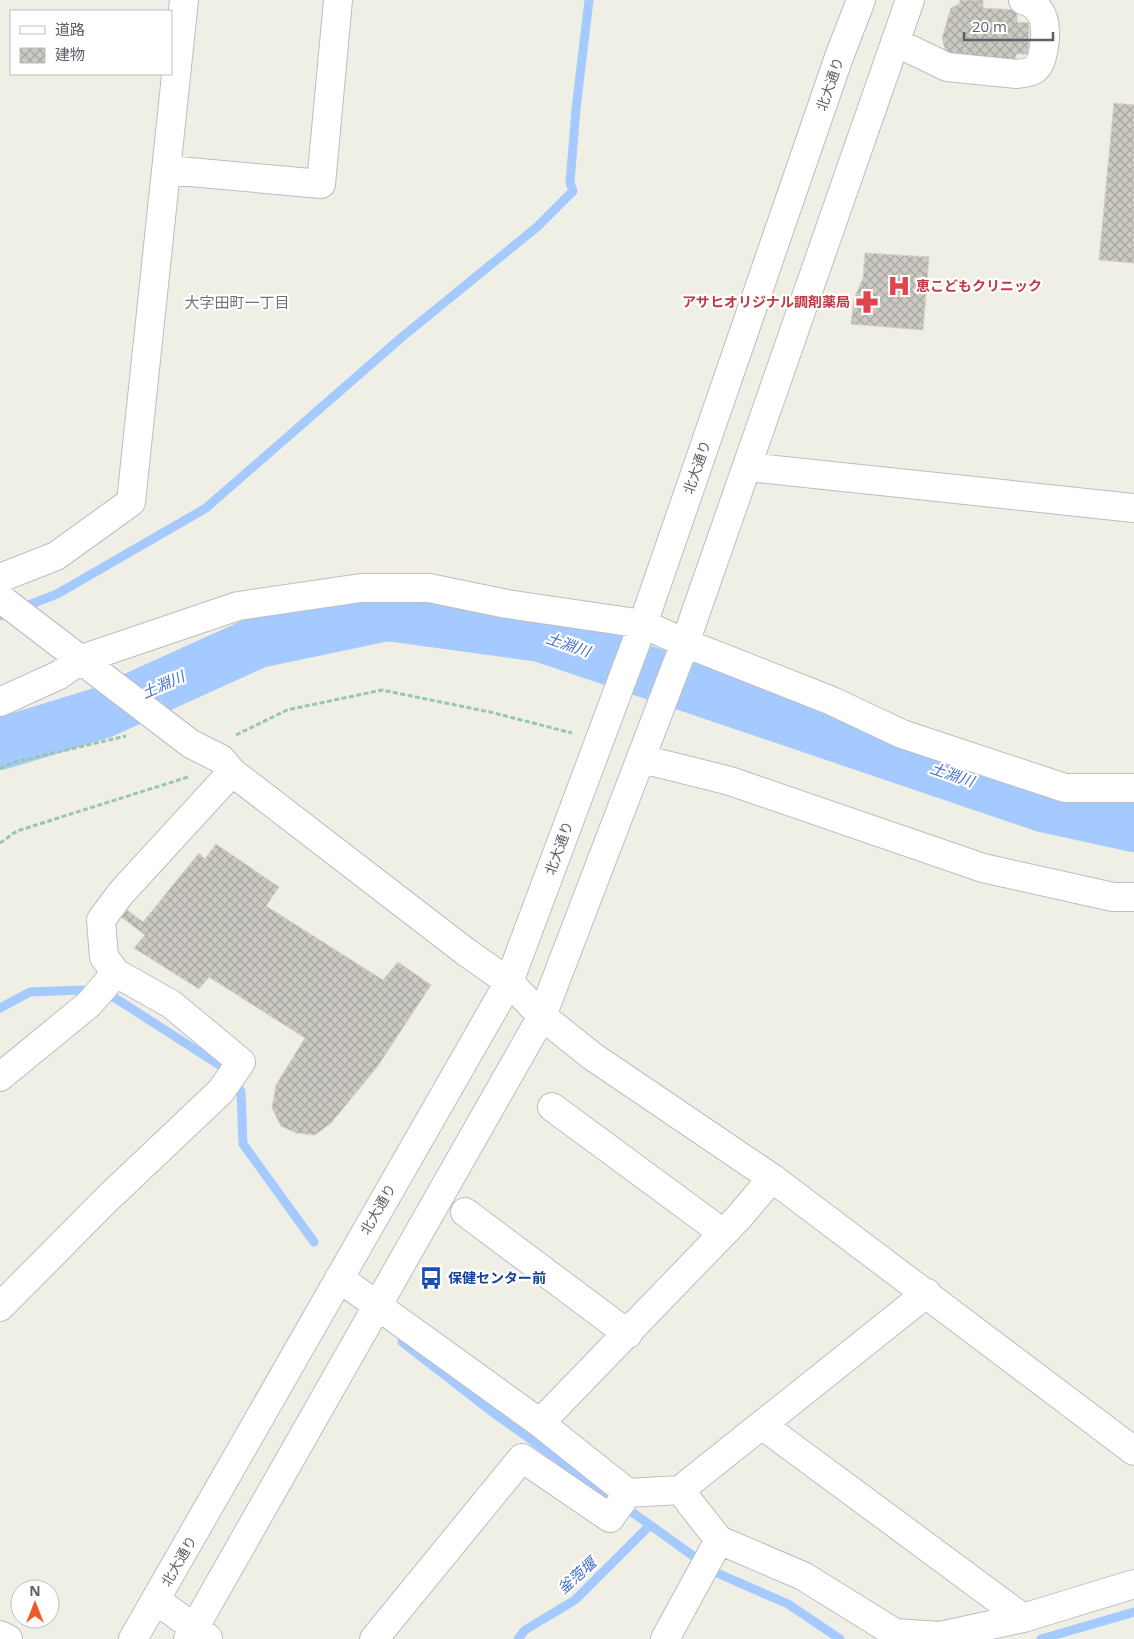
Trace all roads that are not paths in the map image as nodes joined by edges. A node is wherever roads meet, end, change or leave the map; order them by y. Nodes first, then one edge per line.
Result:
1 (184, 0) edge
2 (338, 0) edge
3 (861, 0) edge
4 (910, 0) edge
5 (1023, 0) edge
6 (895, 42) junction
7 (168, 170) junction
8 (748, 467) junction
9 (1134, 508) edge
10 (0, 578) edge
11 (4, 601) edge
12 (640, 631) junction
13 (683, 648) junction
14 (89, 666) junction
15 (0, 702) edge
16 (644, 753) junction
17 (227, 765) junction
18 (1134, 788) edge
19 (1134, 897) edge
20 (509, 982) junction
21 (103, 989) junction
22 (542, 1016) junction
23 (0, 1077) edge
24 (552, 1108) dead end
25 (772, 1178) junction
26 (465, 1212) dead end
27 (723, 1233) junction
28 (339, 1278) junction
29 (927, 1294) junction
30 (377, 1305) junction
31 (0, 1307) edge
32 (628, 1334) junction
33 (540, 1423) junction
34 (762, 1425) junction
35 (1134, 1451) edge
36 (680, 1490) junction
37 (622, 1502) junction
38 (711, 1555) junction
39 (1134, 1584) edge
40 (156, 1600) junction
41 (1022, 1618) junction
42 (0, 1635) edge
43 (197, 1635) edge
44 (894, 1636) edge
45 (8, 1639) edge
46 (133, 1639) edge
47 (374, 1639) edge
48 (665, 1639) edge

1 - 7 street
2 - 7 street
3 - 12 street, 北大通り
4 - 6 street
5 - 6 street
6 - 8 street
7 - 10 street
8 - 9 street
8 - 13 street
11 - 14 street
12 - 13 street
12 - 14 street
12 - 20 street, 北大通り
13 - 16 street
13 - 18 street
14 - 15 street
14 - 17 street
16 - 19 street
16 - 22 street
17 - 20 street
17 - 21 street
20 - 22 street
20 - 28 street, 北大通り
21 - 23 street
21 - 31 street
22 - 25 street
22 - 30 street
24 - 27 street
25 - 27 street
25 - 29 street
26 - 32 street
27 - 32 street
28 - 30 street
28 - 40 street, 北大通り
29 - 34 street
29 - 35 street
30 - 33 street
30 - 43 street
32 - 33 street
33 - 37 street
34 - 36 street
34 - 41 street
36 - 37 street
36 - 38 street
37 - 47 street
38 - 44 street
38 - 48 street
39 - 41 street
40 - 43 street
40 - 46 street, 北大通り
41 - 44 street
42 - 45 street

